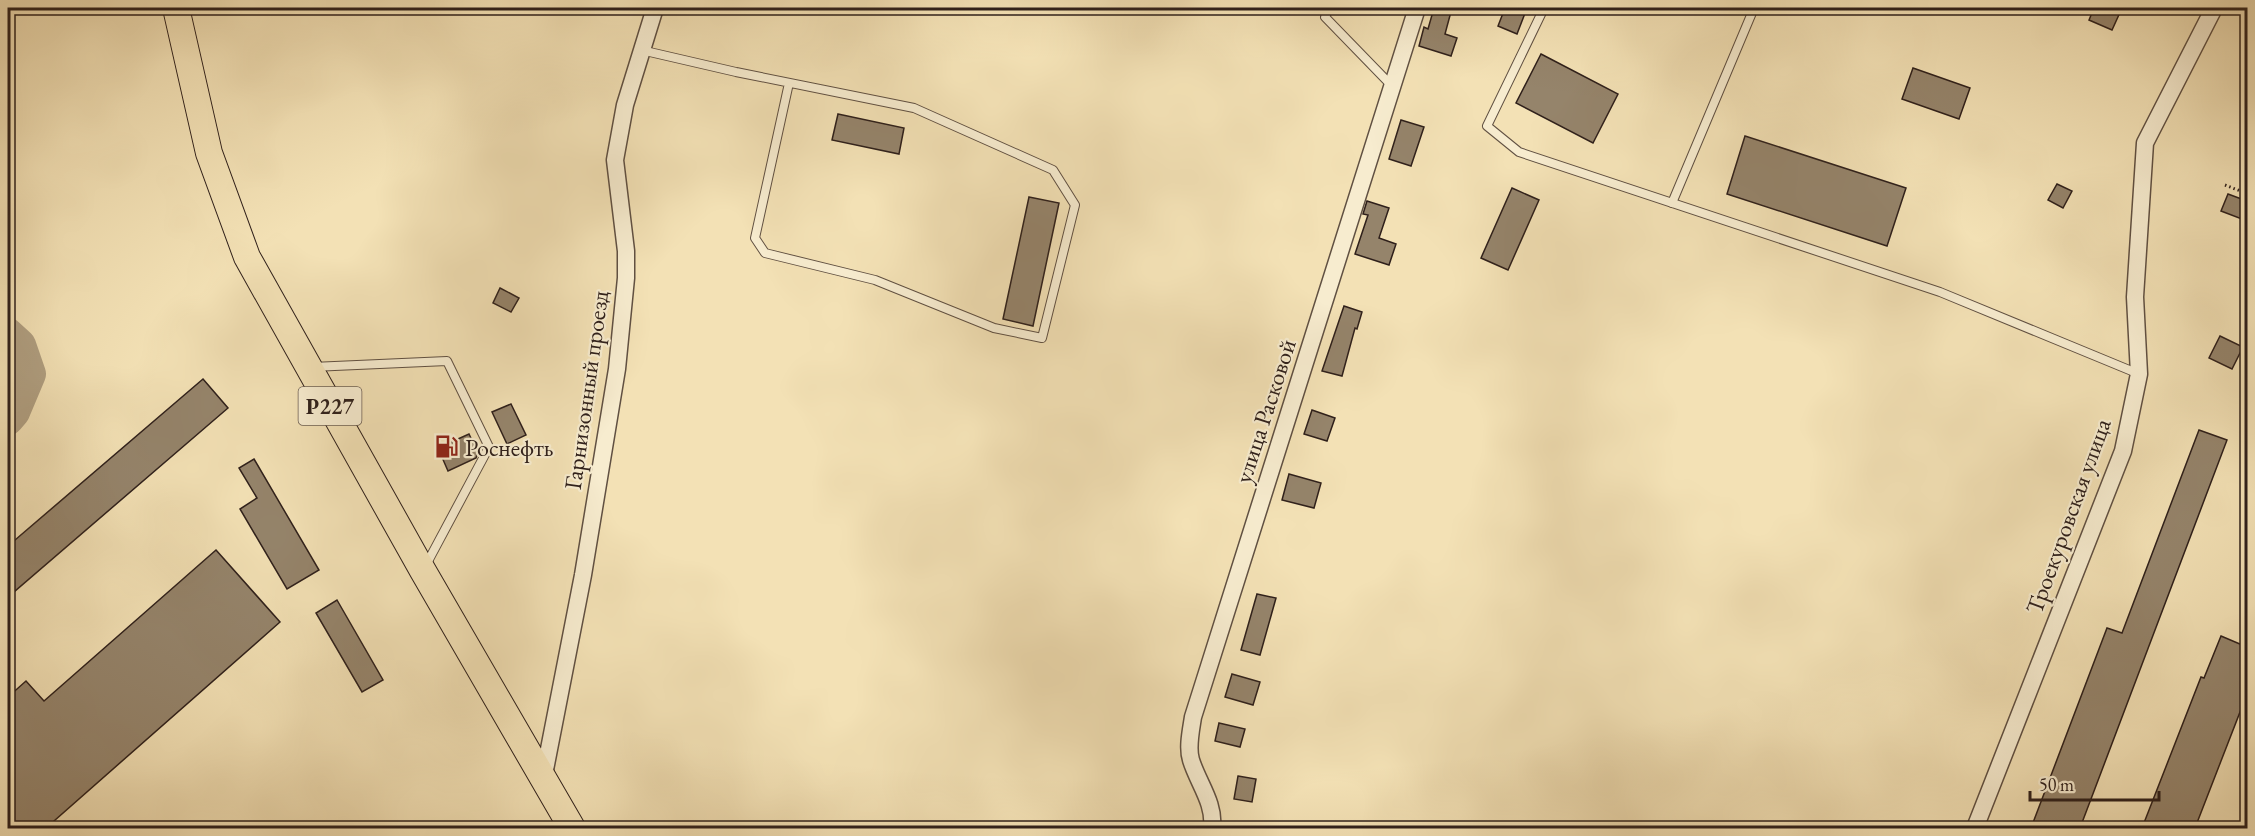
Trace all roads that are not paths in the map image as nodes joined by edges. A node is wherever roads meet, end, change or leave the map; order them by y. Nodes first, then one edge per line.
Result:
1 (176, 8) edge
2 (655, 8) edge
3 (1329, 8) edge
4 (1417, 8) edge
5 (1544, 8) edge
6 (1754, 8) edge
7 (2214, 8) edge
8 (641, 50) junction
9 (789, 83) junction
10 (1392, 86) junction
11 (1672, 203) junction
12 (308, 367) junction
13 (2139, 374) junction
14 (423, 571) junction
15 (543, 780) junction
16 (572, 828) edge
17 (1212, 828) edge
18 (1975, 828) edge

1 - 12 main road, Р227
2 - 8 street, Гарнизонный проезд
3 - 10 lane
4 - 10 street, улица Расковой
5 - 11 lane
6 - 11 lane
7 - 13 street, Троекуровская улица
8 - 9 lane
8 - 15 street, Гарнизонный проезд
9 - 9 lane
10 - 17 street, улица Расковой
11 - 13 lane
12 - 14 main road, Р227
12 - 14 lane
13 - 18 street, Троекуровская улица
14 - 15 main road, Р227
15 - 16 main road, Р227

